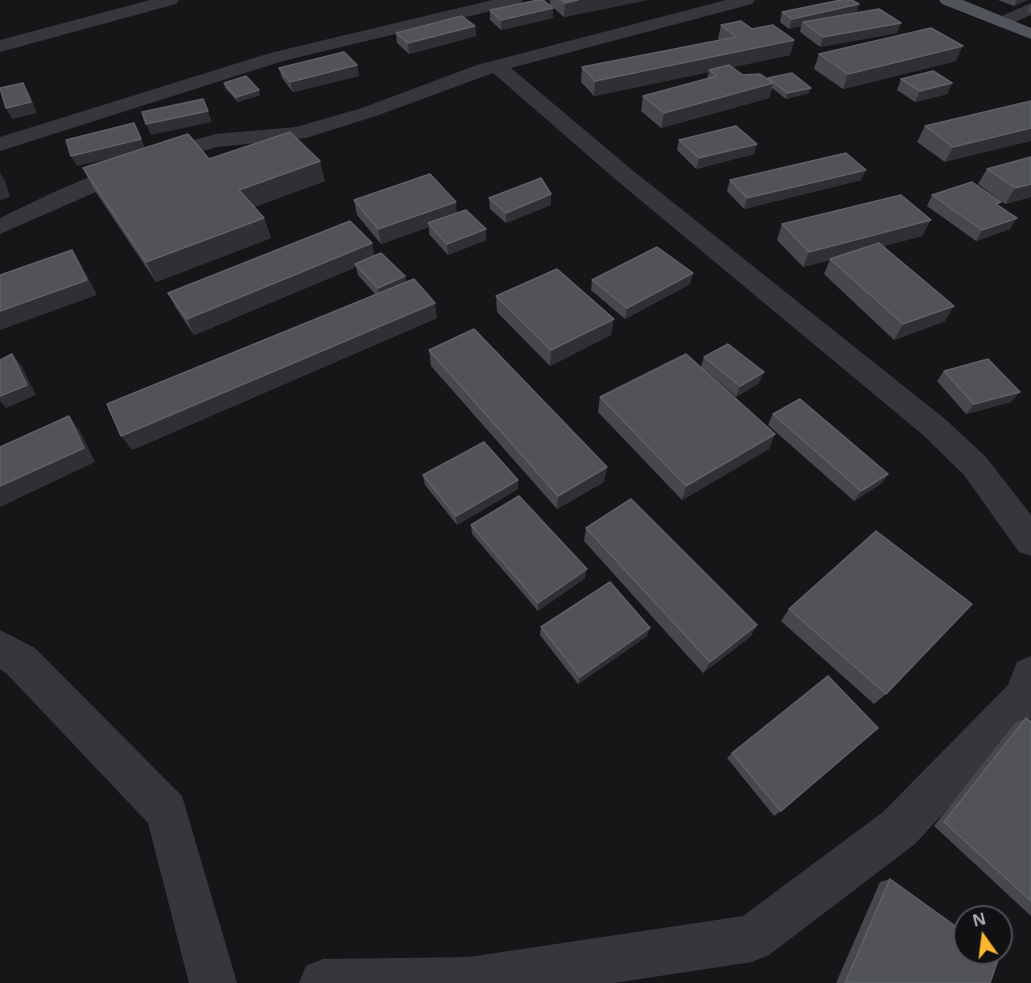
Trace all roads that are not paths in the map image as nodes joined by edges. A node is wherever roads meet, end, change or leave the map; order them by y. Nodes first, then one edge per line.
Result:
1 (170, 0) edge
2 (514, 0) edge
3 (746, 0) edge
4 (948, 0) edge
5 (464, 5) edge
6 (1031, 8) edge
7 (1003, 22) junction
8 (1031, 34) edge
9 (0, 46) edge
10 (497, 66) junction
11 (0, 144) edge
12 (0, 228) edge
13 (1031, 541) edge
14 (0, 648) edge
15 (1031, 675) edge
16 (213, 983) edge
17 (323, 983) edge

1 - 9 street
2 - 5 street
3 - 10 street
4 - 7 main road
5 - 11 street
6 - 7 street
7 - 8 main road
10 - 12 street
10 - 13 street
14 - 16 street
15 - 17 street

